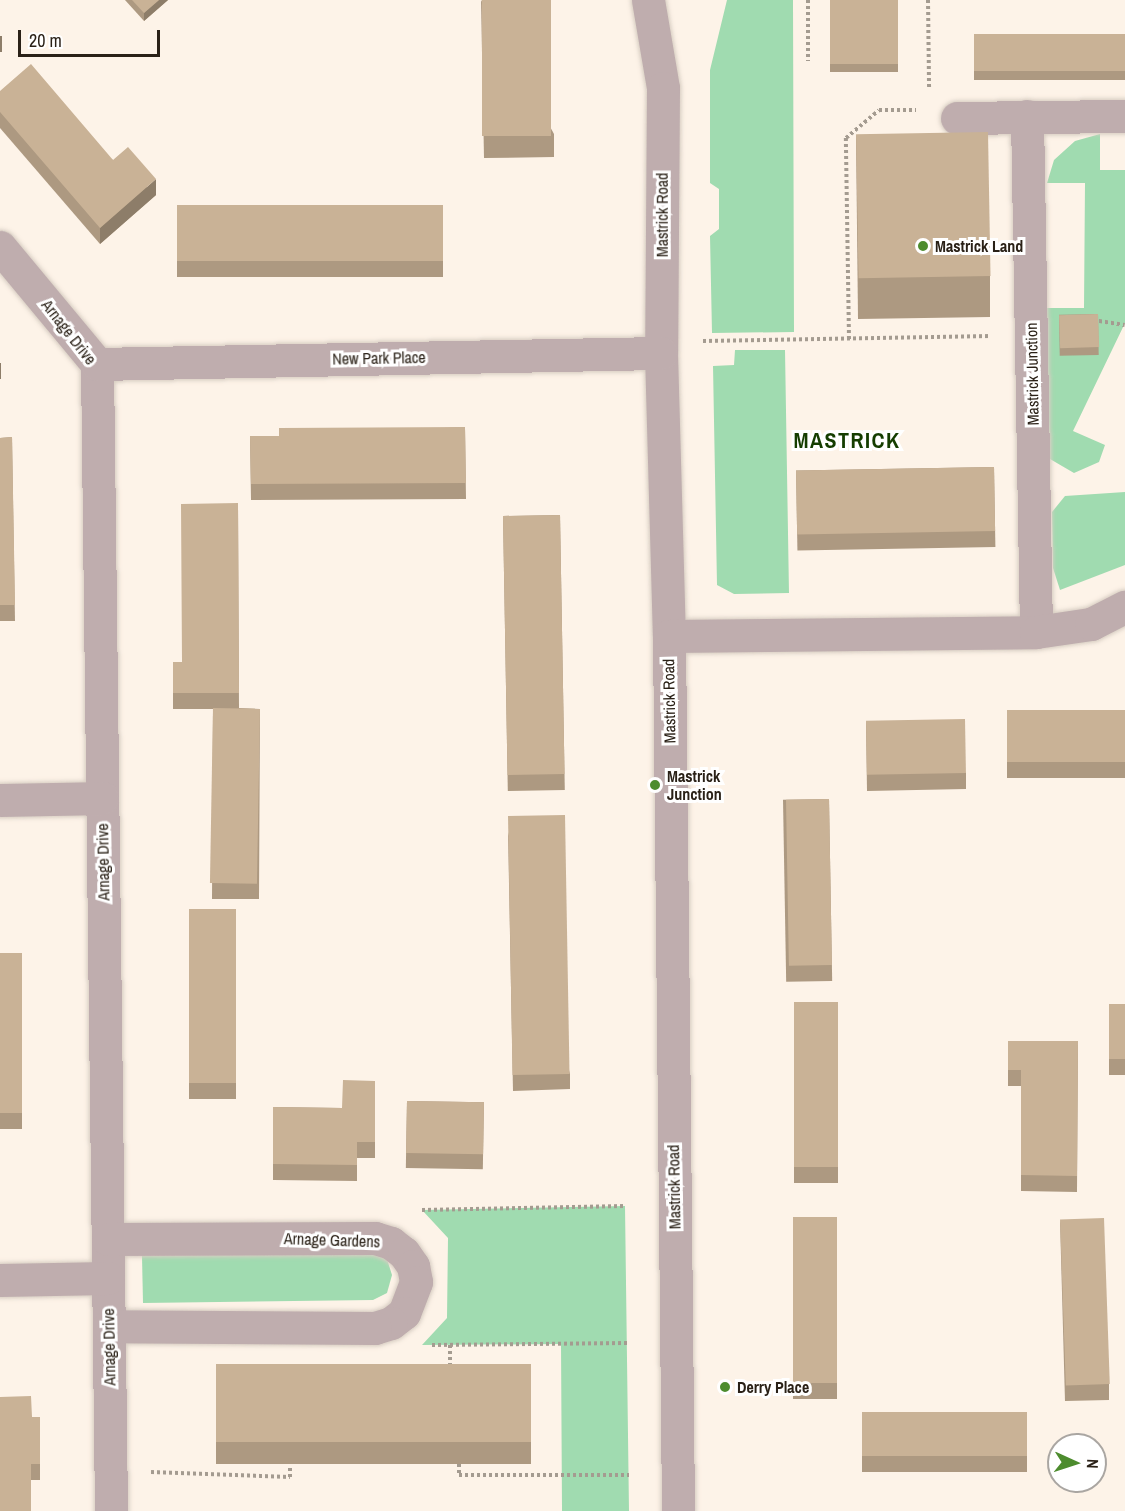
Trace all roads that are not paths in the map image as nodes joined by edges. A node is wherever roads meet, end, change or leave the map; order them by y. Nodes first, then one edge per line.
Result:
1 (648, 0) edge
2 (943, 114) road end
3 (1027, 116) junction
4 (1125, 116) edge
5 (0, 247) edge
6 (661, 353) junction
7 (97, 364) junction
8 (1125, 607) edge
9 (1036, 632) junction
10 (669, 636) junction
11 (102, 798) junction
12 (0, 800) edge
13 (108, 1239) junction
14 (108, 1278) junction
15 (0, 1280) edge
16 (109, 1326) junction
17 (111, 1511) edge
18 (678, 1511) edge

1 - 6 street, Mastrick Road
2 - 3 street
3 - 4 street
3 - 9 street, Mastrick Junction
5 - 7 street, Arnage Drive
6 - 7 street, New Park Place
6 - 10 street, Mastrick Road
7 - 11 street, Arnage Drive
8 - 9 street
9 - 10 street
10 - 18 street, Mastrick Road
11 - 12 street
11 - 13 street, Arnage Drive
13 - 14 street, Arnage Drive
13 - 16 street, Arnage Gardens
14 - 15 street
14 - 16 street, Arnage Drive
16 - 17 street, Arnage Drive

